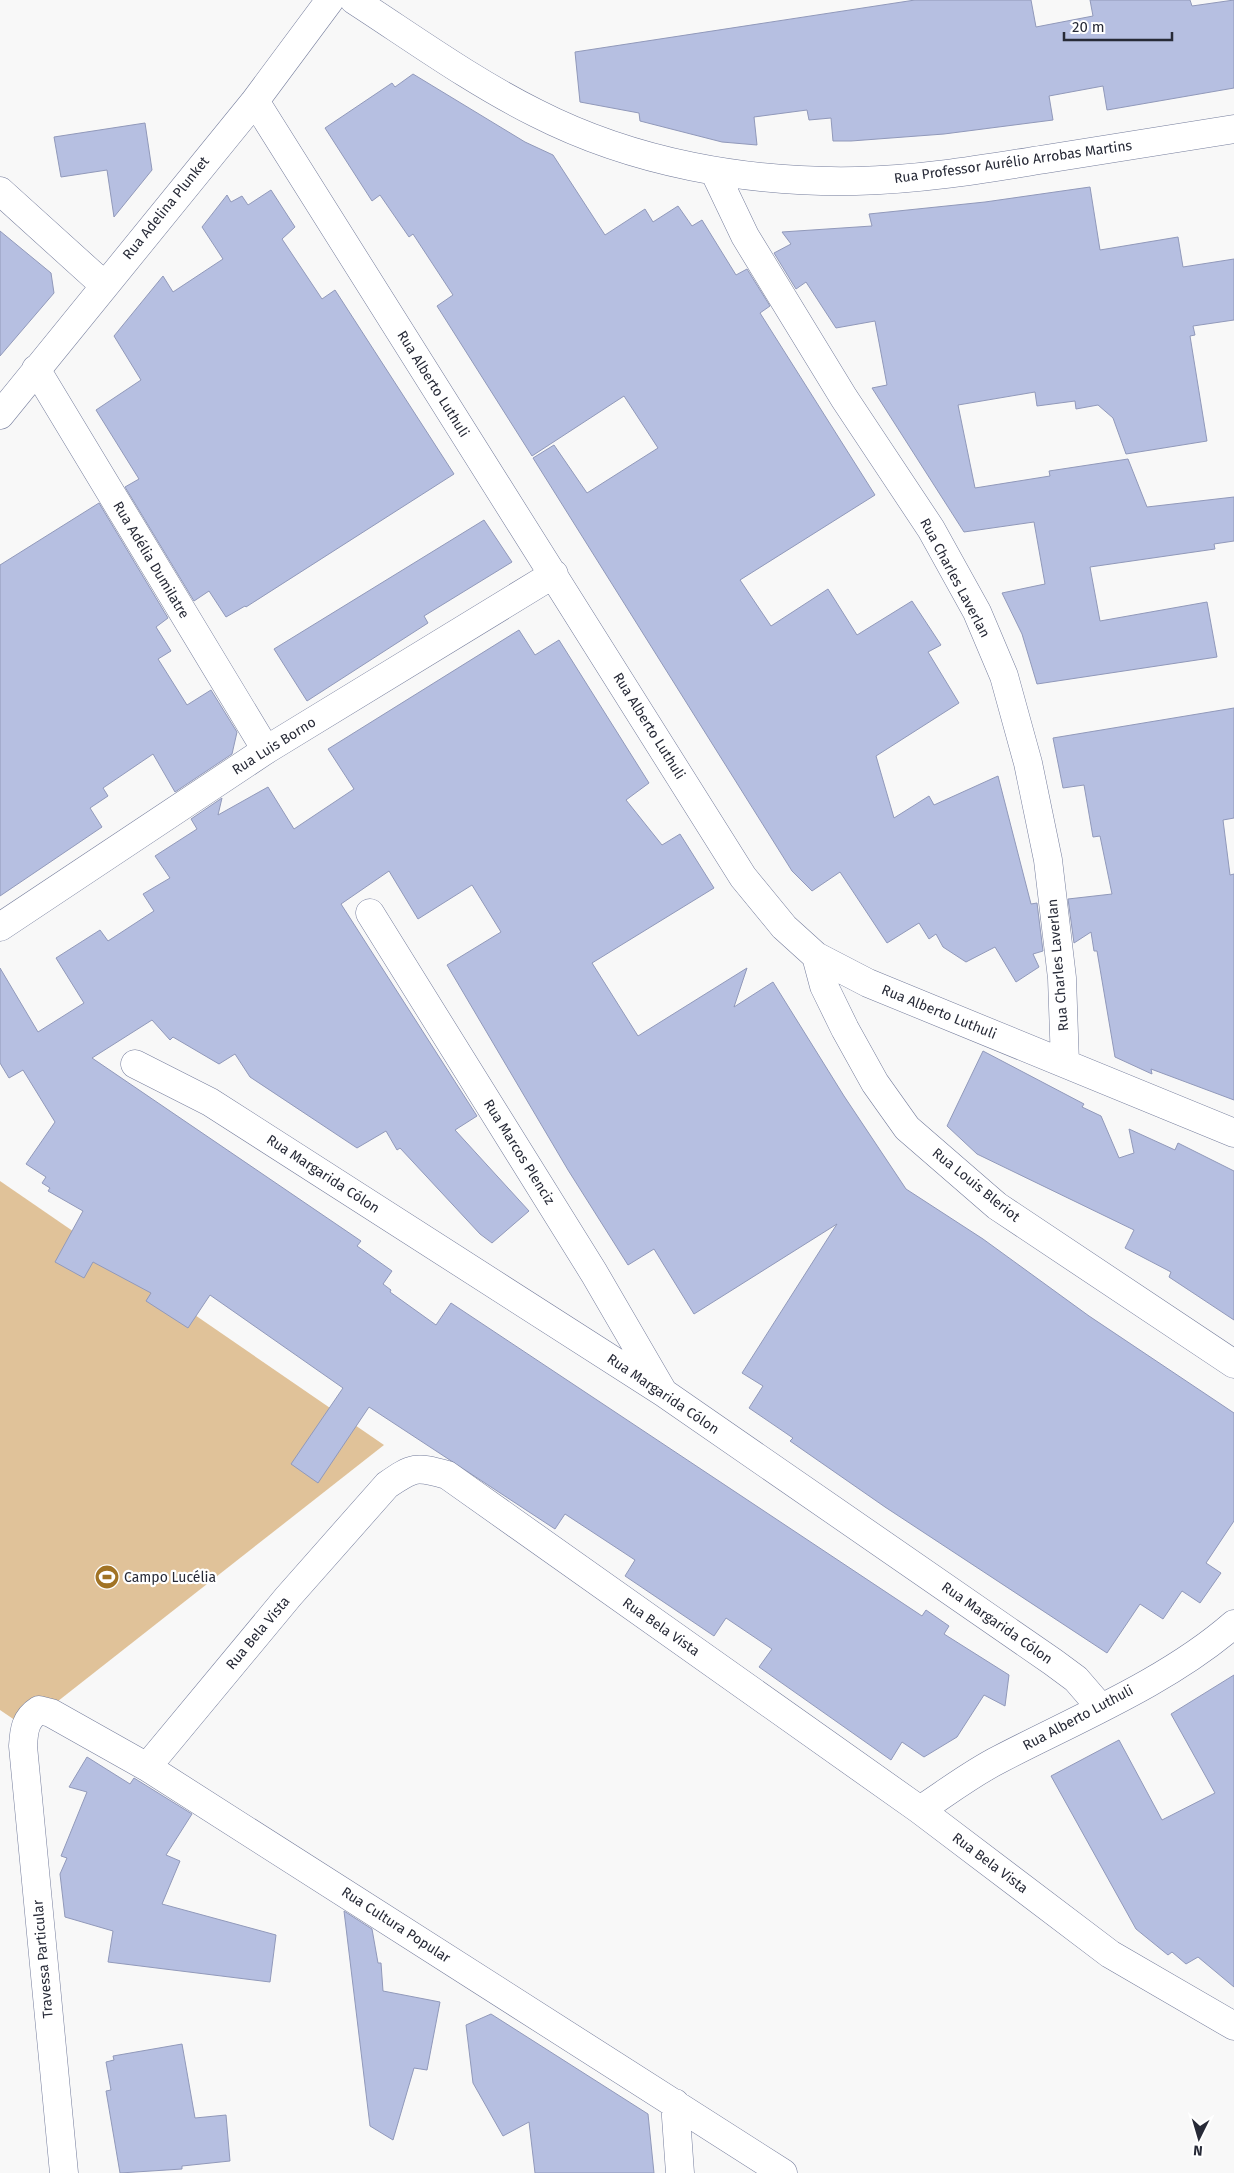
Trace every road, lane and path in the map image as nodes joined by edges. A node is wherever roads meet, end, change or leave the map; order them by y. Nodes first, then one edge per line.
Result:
1 (330, 0) edge
2 (354, 0) edge
3 (255, 101) junction
4 (1234, 129) edge
5 (714, 171) junction
6 (0, 191) edge
7 (104, 284) junction
8 (36, 369) junction
9 (0, 415) edge
10 (554, 574) junction
11 (266, 750) junction
12 (370, 913) dead end
13 (0, 927) edge
14 (816, 956) junction
15 (1065, 1063) junction
16 (135, 1064) dead end
17 (1234, 1133) edge
18 (1234, 1364) edge
19 (664, 1393) junction
20 (1234, 1624) edge
21 (1101, 1708) junction
22 (23, 1746) joint
23 (147, 1767) junction
24 (920, 1810) junction
25 (1234, 2026) edge
26 (675, 2103) junction
27 (64, 2173) edge
28 (680, 2173) edge
29 (784, 2173) edge

1 - 3 street, Rua Adelina Plunket
2 - 5 street, Rua Professor Aurélio Arrobas Martins
3 - 7 street, Rua Adelina Plunket
3 - 10 street, Rua Alberto Luthuli
4 - 5 street, Rua Professor Aurélio Arrobas Martins
5 - 15 street, Rua Charles Laverlan
6 - 7 street
7 - 8 street, Rua Adelina Plunket
8 - 9 street, Rua Adelina Plunket
8 - 11 street, Rua Adélia Dumilatre
10 - 11 street, Rua Luis Borno
10 - 14 street, Rua Alberto Luthuli
11 - 13 street, Rua Luis Borno
12 - 19 street, Rua Marcos Plenciz
14 - 15 street, Rua Alberto Luthuli
14 - 18 street, Rua Louis Bleriot
15 - 17 street, Rua Alberto Luthuli
16 - 19 street, Rua Margarida Cólon
19 - 21 street, Rua Margarida Cólon
20 - 21 street, Rua Alberto Luthuli
21 - 24 street, Rua Alberto Luthuli
22 - 23 street, Rua Cultura Popular
22 - 27 street, Travessa Particular
23 - 24 street, Rua Bela Vista
23 - 26 street, Rua Cultura Popular
24 - 25 street, Rua Bela Vista
26 - 28 street
26 - 29 street, Rua Cultura Popular

